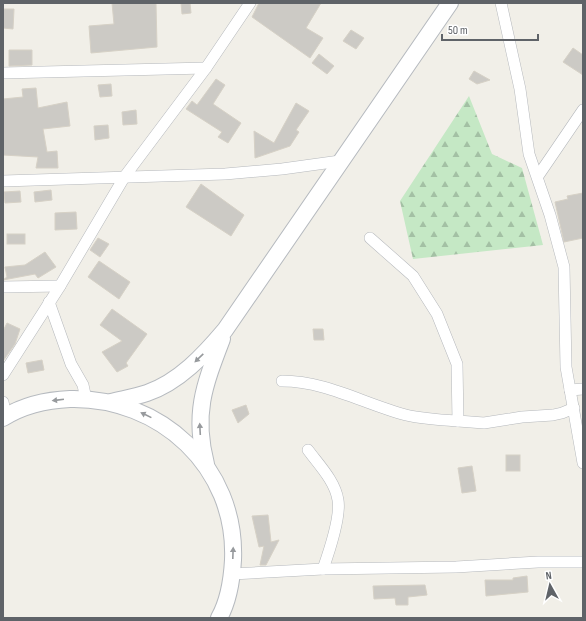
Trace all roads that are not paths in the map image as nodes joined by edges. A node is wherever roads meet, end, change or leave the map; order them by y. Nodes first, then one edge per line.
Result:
1 (250, 3) edge
2 (450, 3) edge
3 (501, 3) edge
4 (206, 68) junction
5 (3, 73) edge
6 (583, 110) edge
7 (340, 161) junction
8 (125, 176) junction
9 (538, 176) junction
10 (3, 181) edge
11 (370, 238) dead end
12 (60, 286) junction
13 (3, 287) edge
14 (49, 302) junction
15 (225, 330) junction
16 (3, 376) edge
17 (282, 381) dead end
18 (583, 389) edge
19 (570, 390) junction
20 (86, 399) junction
21 (111, 402) junction
22 (574, 408) junction
23 (4, 412) edge
24 (458, 420) junction
25 (308, 450) dead end
26 (583, 463) edge
27 (207, 467) junction
28 (583, 562) edge
29 (323, 569) junction
30 (232, 574) junction
31 (219, 618) edge

1 - 4 street
2 - 7 street
3 - 9 street
4 - 5 street
4 - 8 street
6 - 9 street
7 - 8 street
7 - 15 street
8 - 10 street
8 - 12 street
9 - 19 street
11 - 24 street
12 - 13 street
12 - 14 street
14 - 16 street
14 - 20 street
15 -> 21 street
27 -> 15 street
17 - 24 street
18 - 19 street
19 - 22 street
20 - 21 street
20 -> 23 street
27 -> 21 street
22 - 24 street
22 - 26 street
25 - 29 street
30 -> 27 street
28 - 29 street
29 - 30 street
30 - 31 street

